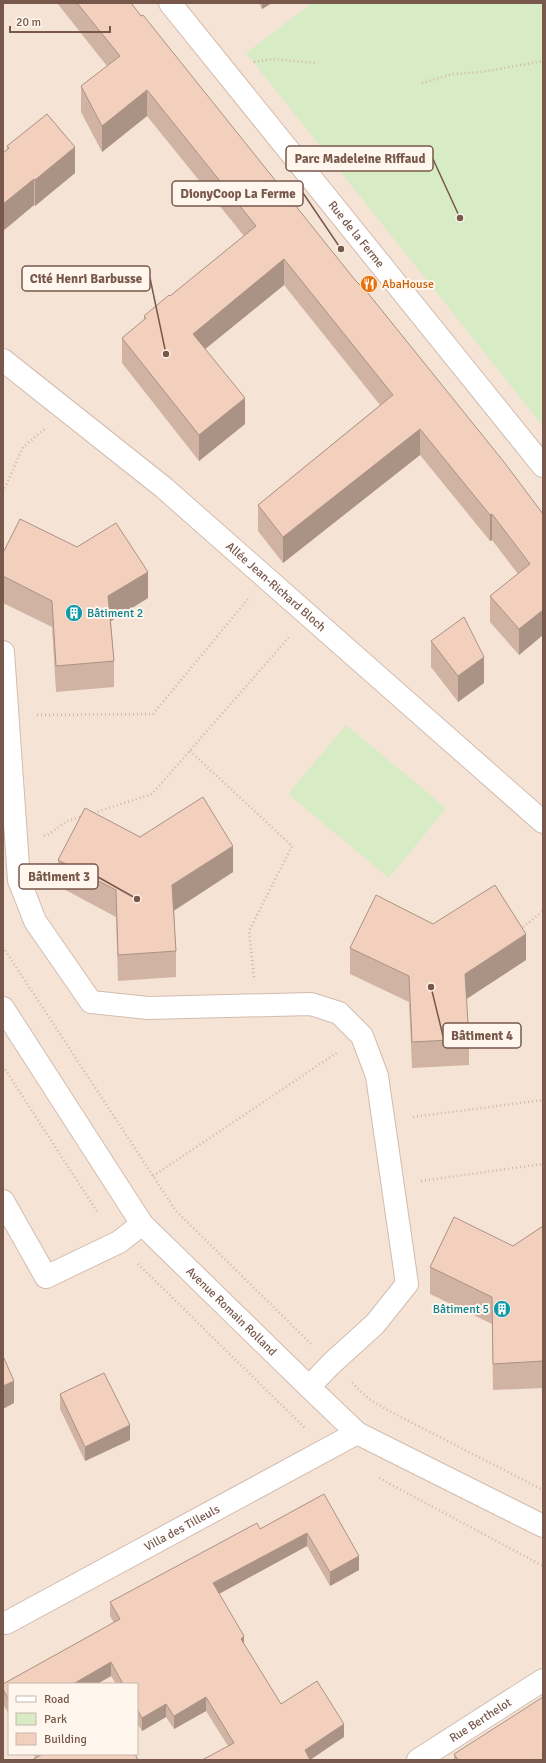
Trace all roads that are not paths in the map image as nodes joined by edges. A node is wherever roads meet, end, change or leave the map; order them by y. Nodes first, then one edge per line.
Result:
1 (170, 3) edge
2 (3, 360) edge
3 (543, 466) edge
4 (3, 652) edge
5 (543, 822) edge
6 (3, 1008) edge
7 (3, 1201) edge
8 (142, 1224) junction
9 (309, 1387) junction
10 (357, 1433) junction
11 (543, 1526) edge
12 (6, 1623) dead end
13 (543, 1680) edge
14 (418, 1760) edge

1 - 3 street, Rue de la Ferme
2 - 5 street, Allée Jean-Richard Bloch
4 - 9 street
6 - 8 street, Avenue Romain Rolland
7 - 8 street
8 - 9 street, Avenue Romain Rolland
9 - 10 street, Avenue Romain Rolland
10 - 11 street, Avenue Romain Rolland
10 - 12 street, Villa des Tilleuls
13 - 14 street, Rue Berthelot

